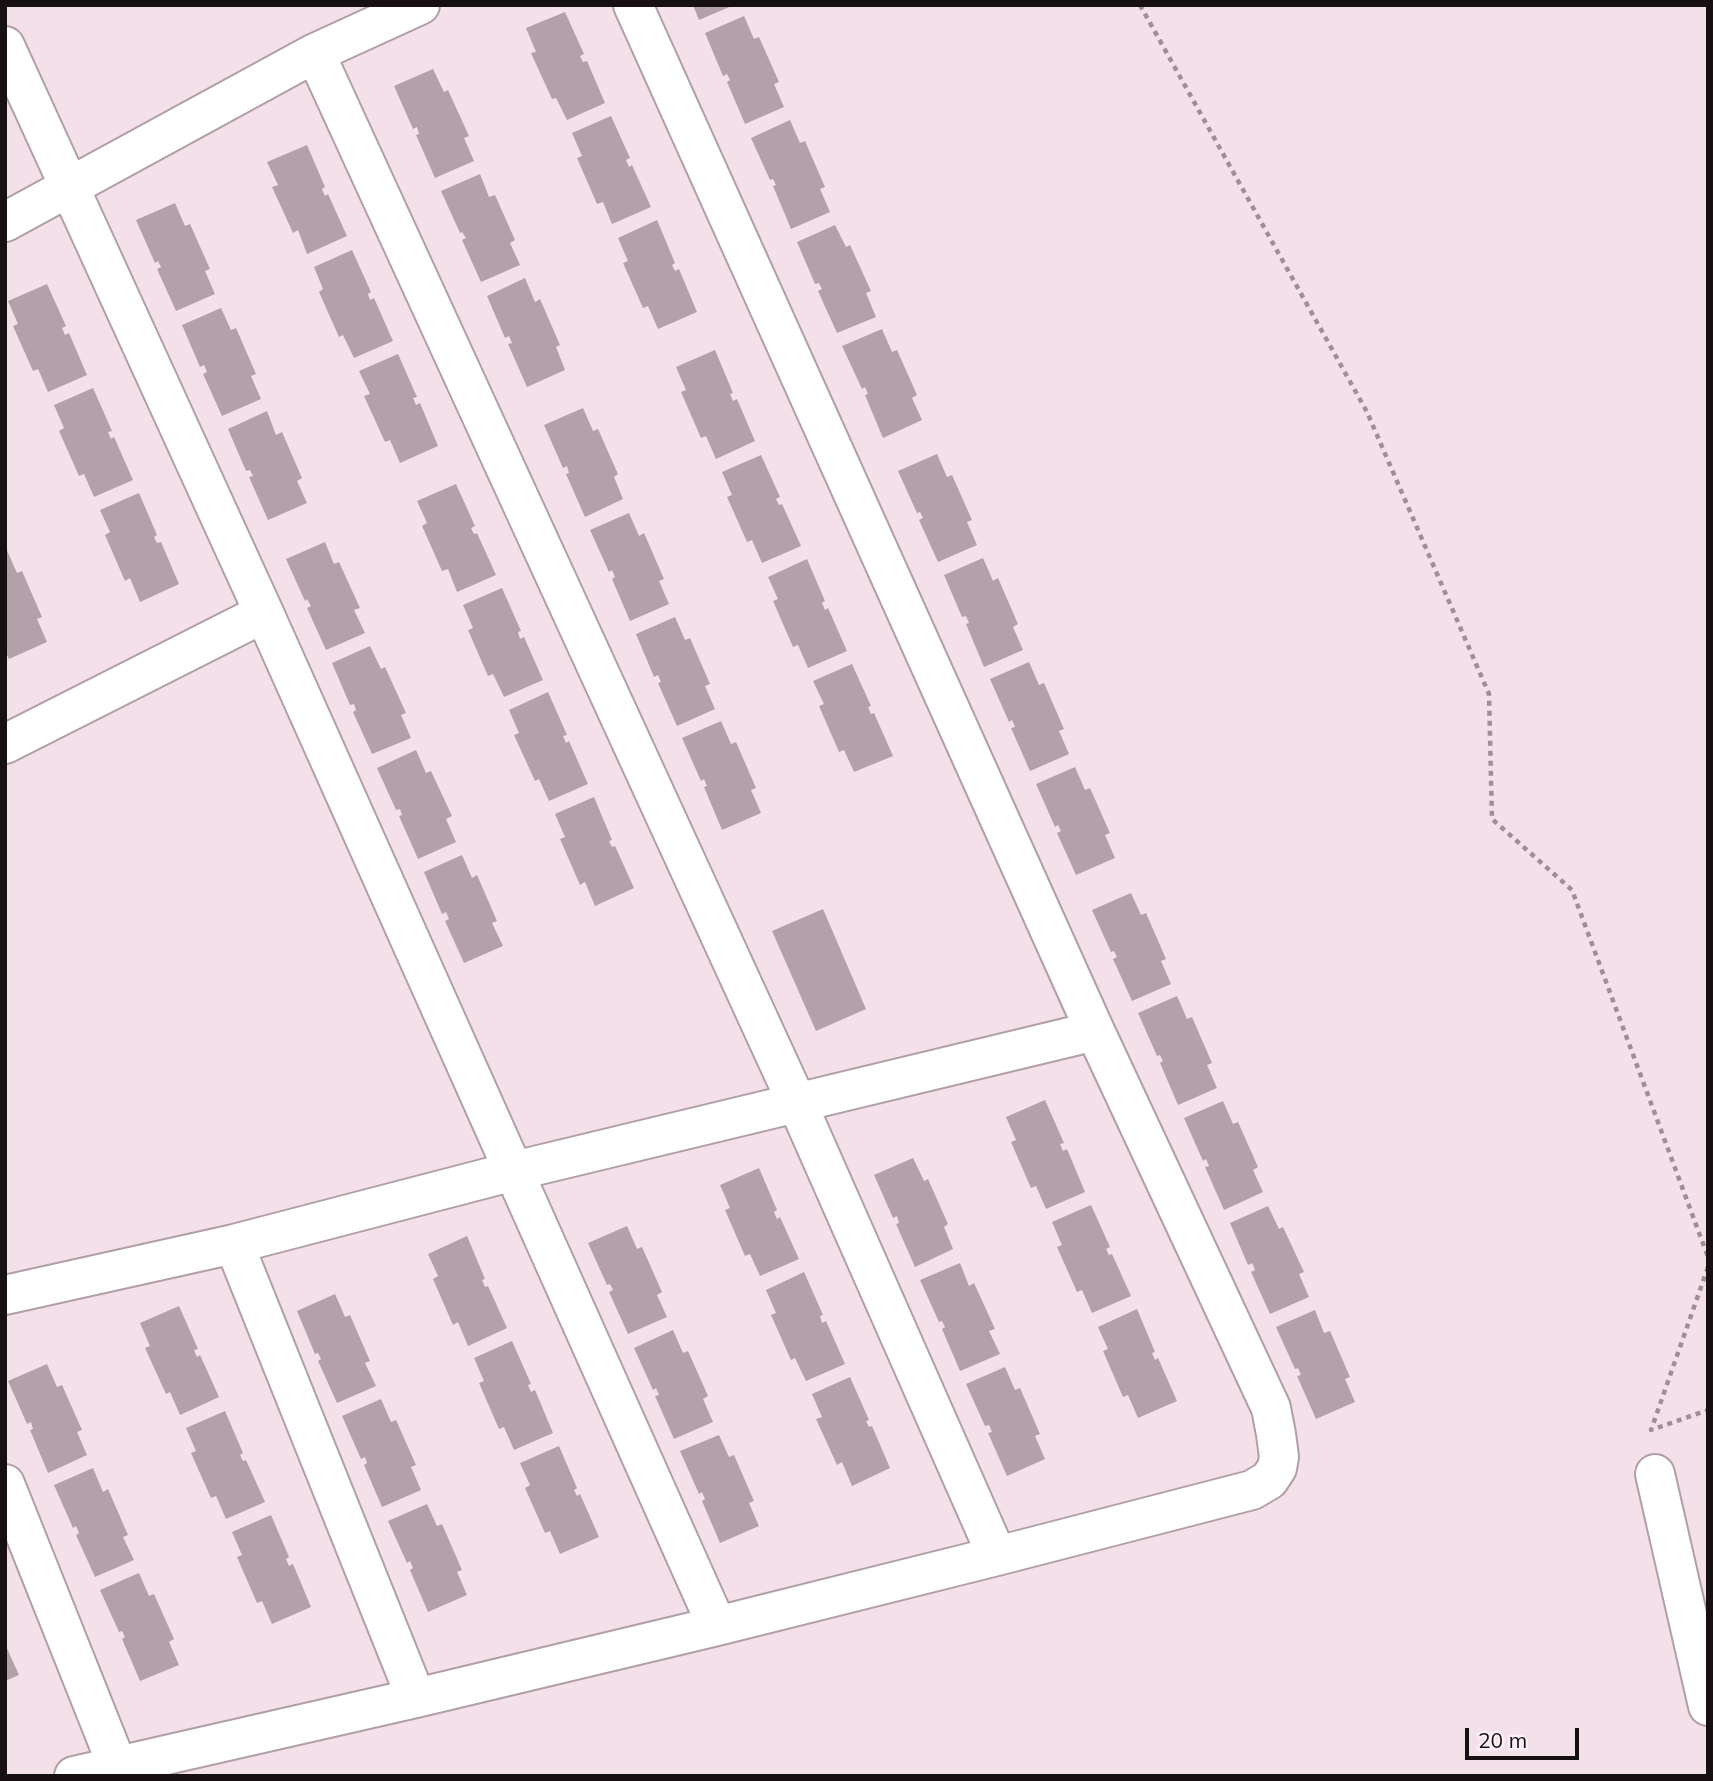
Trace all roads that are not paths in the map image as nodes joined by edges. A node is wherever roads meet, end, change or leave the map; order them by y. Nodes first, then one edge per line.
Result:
1 (420, 5) edge
2 (633, 5) edge
3 (5, 46) edge
4 (315, 53) junction
5 (69, 188) junction
6 (5, 222) edge
7 (264, 613) junction
8 (8, 737) edge
9 (1095, 1031) junction
10 (797, 1103) junction
11 (514, 1171) junction
12 (234, 1244) junction
13 (5, 1295) edge
14 (1655, 1474) dead end
15 (5, 1484) edge
16 (997, 1556) junction
17 (717, 1626) junction
18 (416, 1698) junction
19 (1708, 1706) edge
20 (117, 1765) junction
21 (74, 1776) edge

1 - 4 street
2 - 9 street
3 - 5 street
4 - 5 street
4 - 10 street
5 - 6 street
5 - 7 street
7 - 8 street
7 - 11 street
9 - 10 street
9 - 16 street
10 - 11 street
10 - 16 street
11 - 12 street
11 - 17 street
12 - 13 street
12 - 18 street
14 - 19 street
15 - 20 street
16 - 17 street
17 - 18 street
18 - 20 street
20 - 21 street

